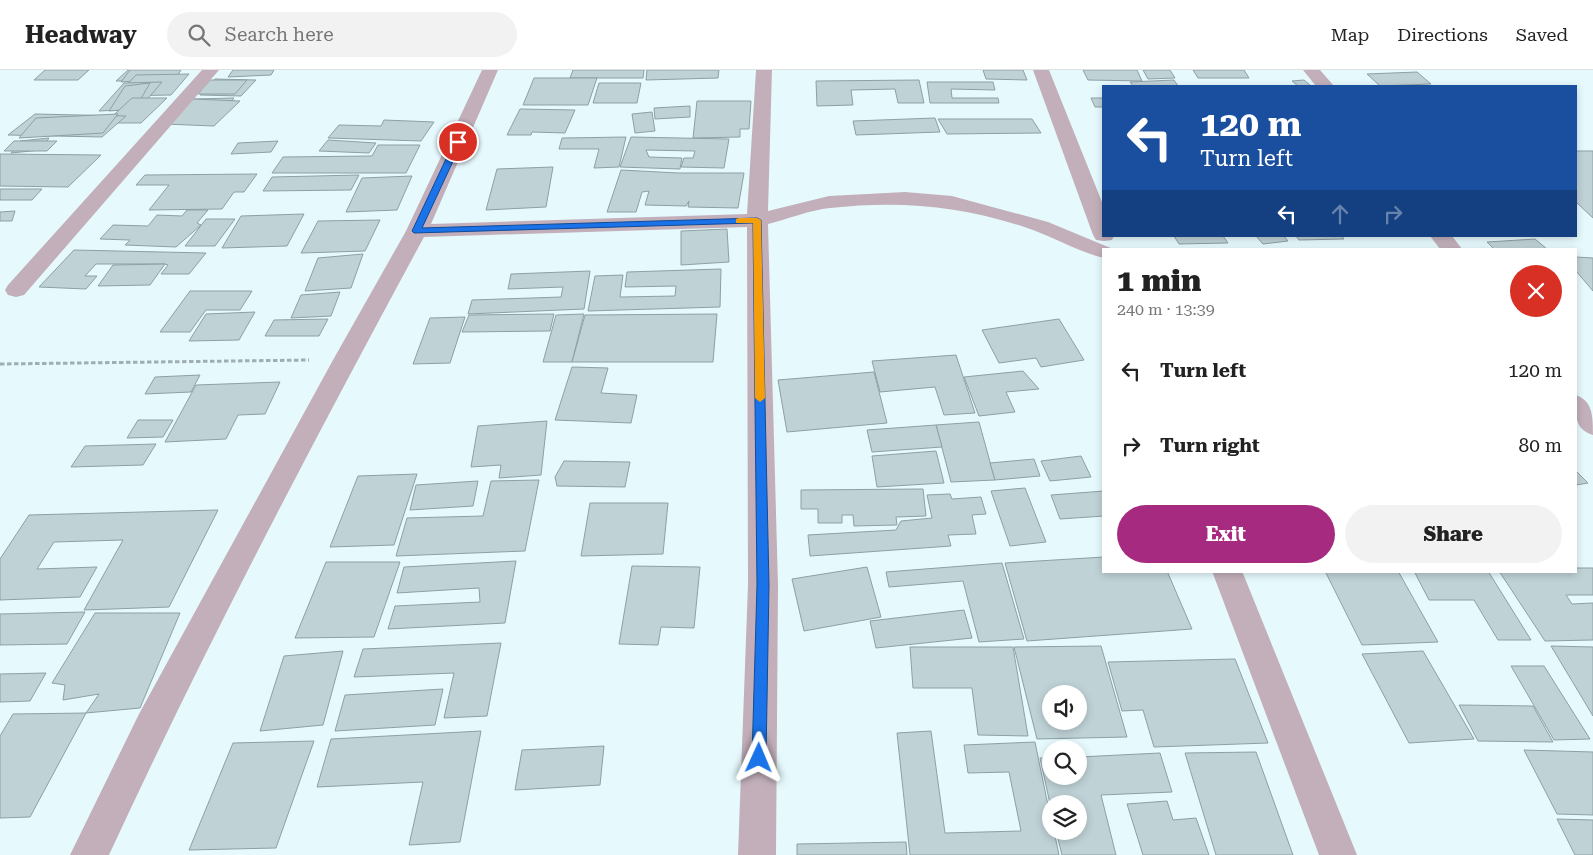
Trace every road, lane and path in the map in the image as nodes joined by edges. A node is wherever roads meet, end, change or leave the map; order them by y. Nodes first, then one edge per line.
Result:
1 (212, 70) edge
2 (490, 70) edge
3 (764, 70) edge
4 (1041, 70) edge
5 (1311, 70) edge
6 (1324, 85) edge
7 (757, 220) junction
8 (417, 231) junction
9 (1102, 231) edge
10 (1442, 237) edge
11 (1450, 248) edge
12 (1102, 251) edge
13 (16, 290) dead end
14 (345, 360) junction
15 (0, 364) edge
16 (1577, 405) edge
17 (1593, 425) edge
18 (1228, 573) edge
19 (90, 855) edge
20 (757, 855) edge
21 (1338, 855) edge

1 - 13 street
2 - 8 street
3 - 7 street
4 - 9 street
5 - 6 street
7 - 8 street
7 - 12 street
7 - 20 street
8 - 14 street
10 - 11 street
14 - 15 path
14 - 19 street
16 - 17 street
18 - 21 street

